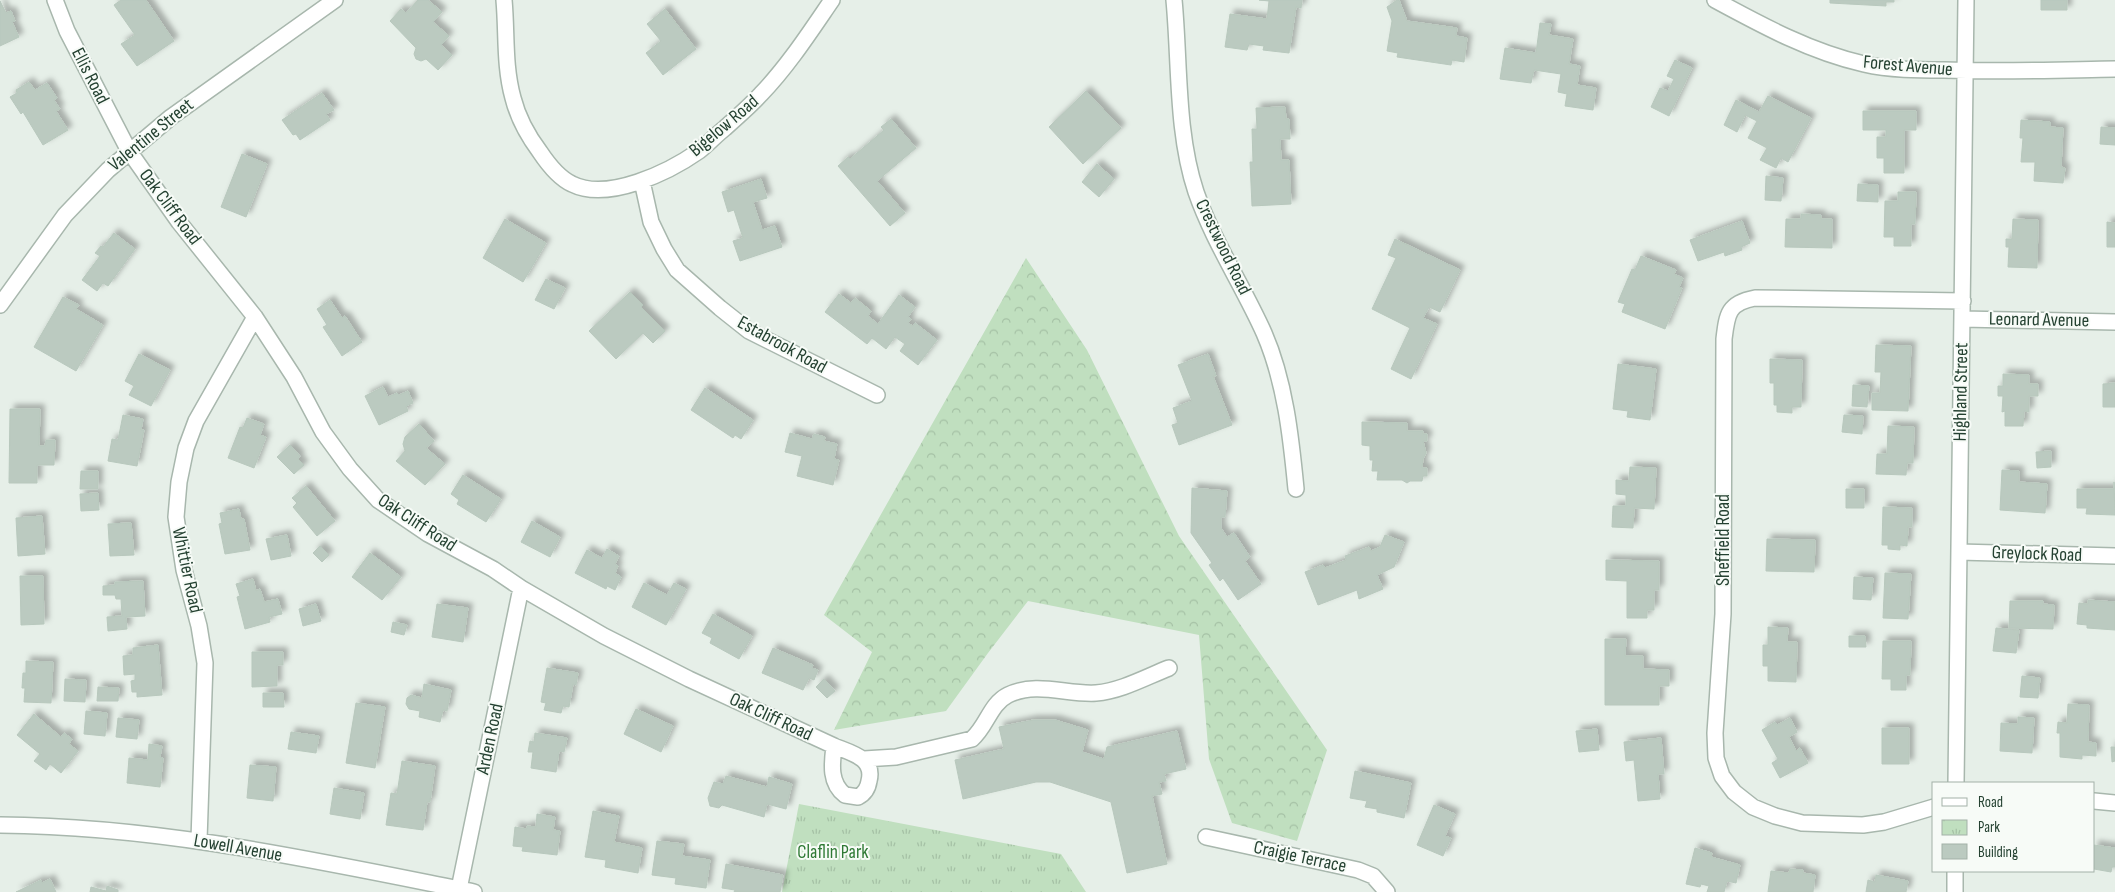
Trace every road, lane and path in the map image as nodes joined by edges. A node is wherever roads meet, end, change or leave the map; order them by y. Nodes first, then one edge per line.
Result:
1 (55, 0) edge
2 (335, 0) edge
3 (504, 0) edge
4 (832, 0) edge
5 (1174, 0) edge
6 (1715, 0) edge
7 (1966, 0) edge
8 (2115, 69) edge
9 (1966, 71) junction
10 (129, 151) junction
11 (642, 181) junction
12 (1963, 300) junction
13 (0, 305) edge
14 (255, 317) junction
15 (1962, 319) junction
16 (2115, 322) edge
17 (877, 394) dead end
18 (1296, 489) dead end
19 (1959, 552) junction
20 (2115, 556) edge
21 (520, 588) junction
22 (1169, 668) dead end
23 (834, 746) junction
24 (864, 760) junction
25 (1959, 782) edge
26 (2095, 802) edge
27 (2115, 803) edge
28 (1932, 807) edge
29 (0, 824) edge
30 (1206, 837) dead end
31 (199, 840) junction
32 (1955, 872) edge
33 (459, 889) junction
34 (474, 892) edge
35 (1388, 892) edge
36 (1955, 892) edge

1 - 10 street, Ellis Road
2 - 10 street, Valentine Street
3 - 11 street, Bigelow Road
4 - 11 street, Bigelow Road
5 - 18 street, Crestwood Road
6 - 9 street, Forest Avenue
7 - 9 street, Highland Street
8 - 9 street, Forest Avenue
9 - 12 street, Highland Street
10 - 13 street, Valentine Street
10 - 14 street, Oak Cliff Road
11 - 17 street, Estabrook Road
12 - 15 street, Highland Street
12 - 28 street, Sheffield Road
14 - 21 street, Oak Cliff Road
14 - 31 street, Whittier Road
15 - 16 street, Leonard Avenue
15 - 19 street, Highland Street
19 - 20 street, Greylock Road
19 - 25 street, Highland Street
21 - 23 street, Oak Cliff Road
21 - 33 street, Arden Road
22 - 24 street
23 - 24 street, Oak Cliff Road
23 - 24 street, Oak Cliff Road
26 - 27 street
29 - 31 street, Lowell Avenue
30 - 35 street, Craigie Terrace
31 - 33 street, Lowell Avenue
32 - 36 street
33 - 34 street, Lowell Avenue

